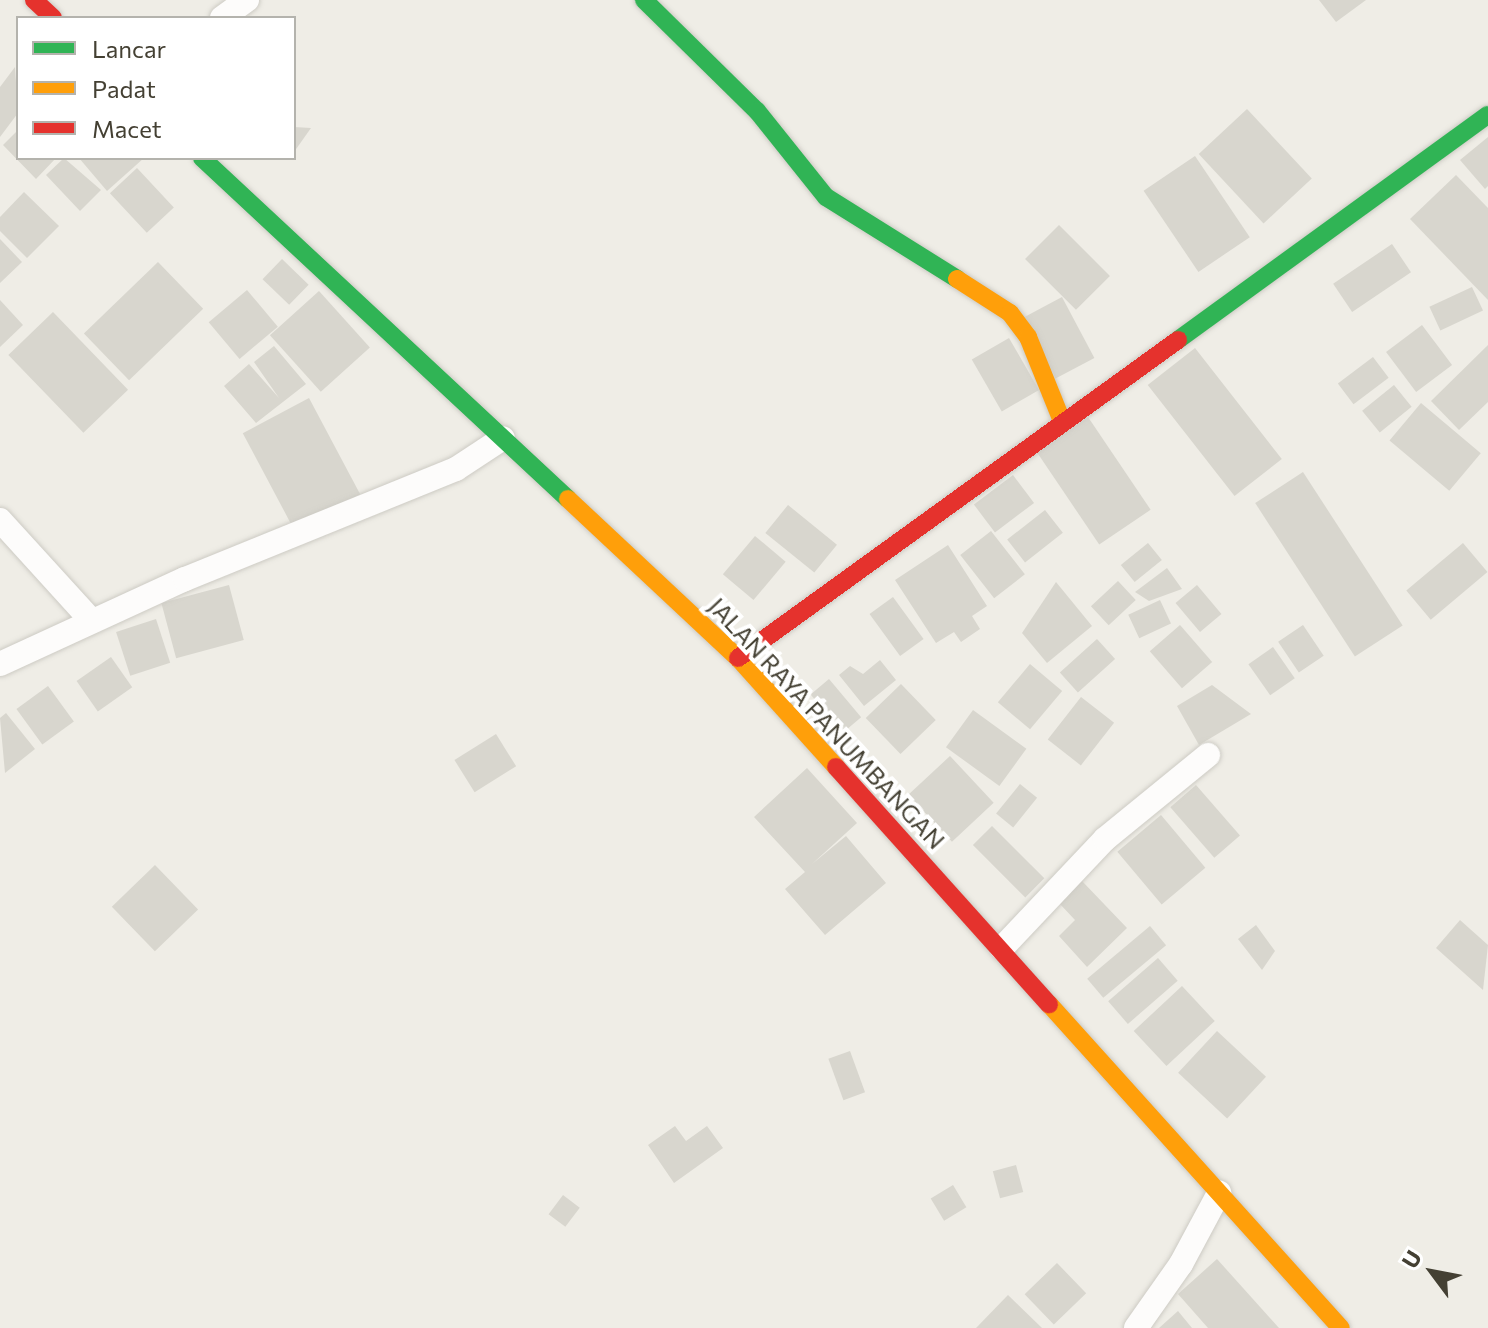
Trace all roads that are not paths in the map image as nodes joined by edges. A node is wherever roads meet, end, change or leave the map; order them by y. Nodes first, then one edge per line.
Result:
1 (34, 0) edge
2 (247, 0) edge
3 (644, 0) edge
4 (51, 16) edge
5 (225, 16) edge
6 (1488, 115) edge
7 (204, 160) edge
8 (1062, 421) junction
9 (503, 438) junction
10 (0, 520) edge
11 (91, 620) junction
12 (738, 658) junction
13 (0, 664) edge
14 (1208, 755) dead end
15 (1002, 948) junction
16 (1219, 1193) junction
17 (1136, 1328) edge
18 (1341, 1328) edge

1 - 4 main road
2 - 5 street
3 - 8 main road
6 - 8 main road
7 - 9 main road, JALAN RAYA PANUMBANGAN
8 - 12 main road
9 - 11 street
9 - 12 main road, JALAN RAYA PANUMBANGAN
10 - 11 street
11 - 13 street
12 - 15 main road, JALAN RAYA PANUMBANGAN
14 - 15 street
15 - 16 main road, JALAN RAYA PANUMBANGAN
16 - 17 street
16 - 18 main road, JALAN RAYA PANUMBANGAN

